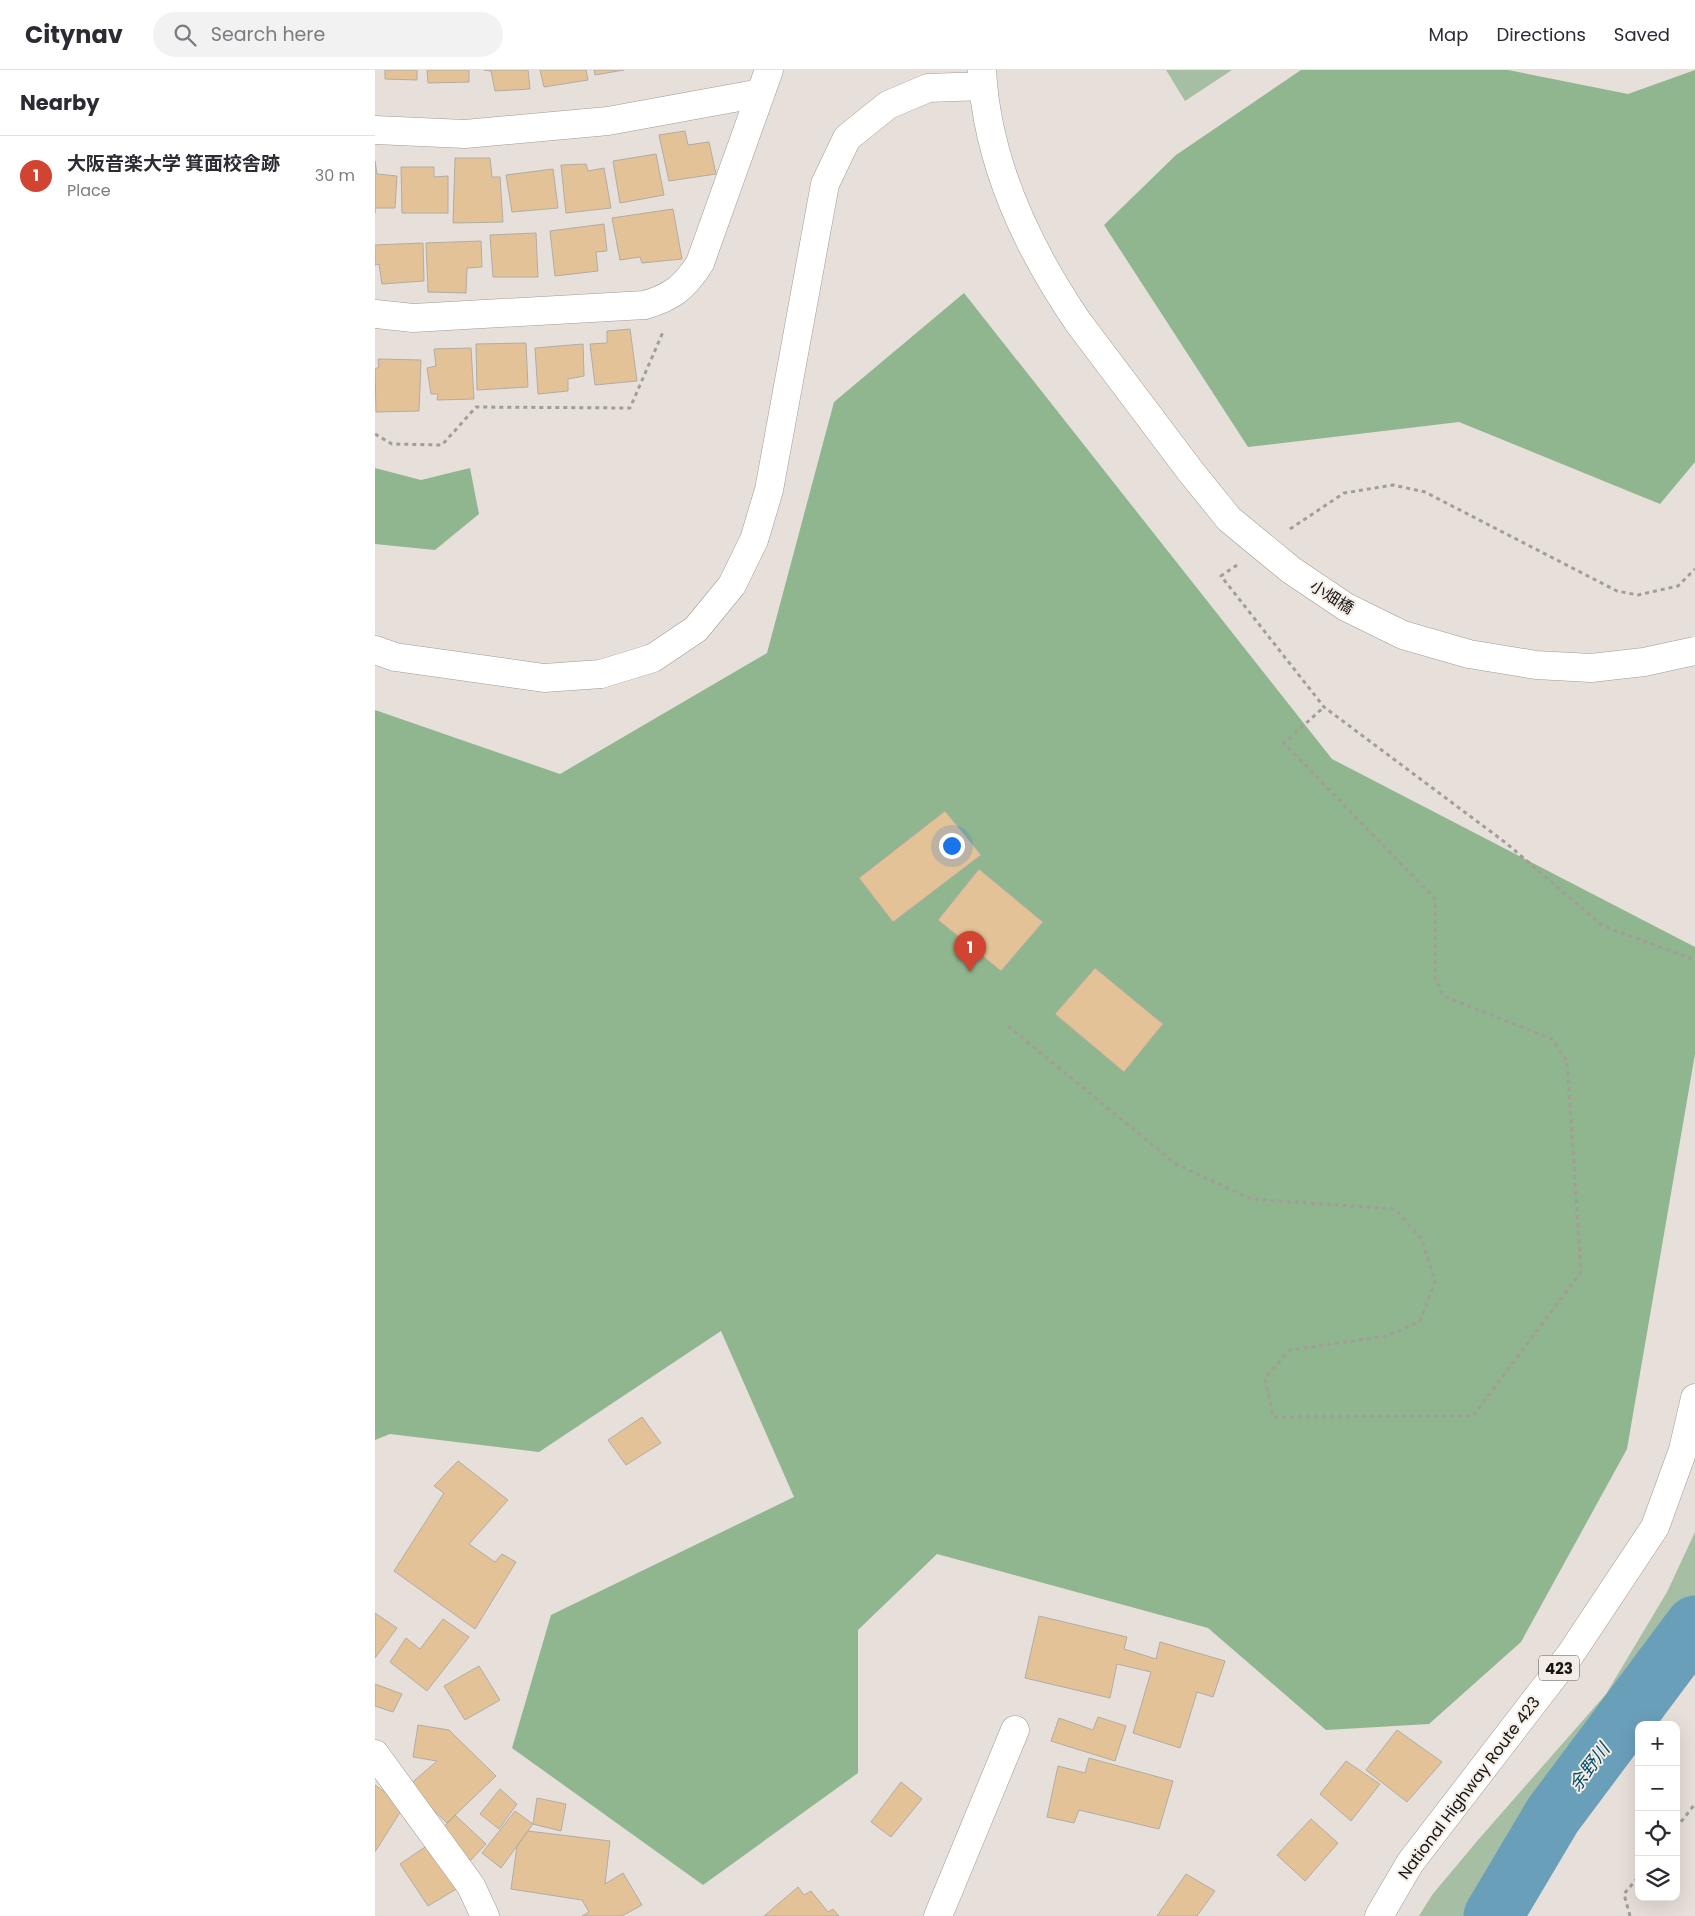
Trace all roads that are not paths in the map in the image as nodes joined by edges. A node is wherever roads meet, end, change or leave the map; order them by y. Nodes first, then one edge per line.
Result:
1 (982, 78) edge
2 (765, 82) edge
3 (375, 130) edge
4 (375, 314) edge
5 (375, 650) edge
6 (1695, 651) edge
7 (1695, 1398) edge
8 (1015, 1730) dead end
9 (375, 1754) edge
10 (485, 1916) edge
11 (938, 1916) edge
12 (1379, 1916) edge

1 - 5 main road
1 - 6 main road, 小畑橋, bridge
2 - 3 main road
2 - 4 main road
7 - 12 main road, National Highway Route 423 / 423
8 - 11 main road
9 - 10 main road

